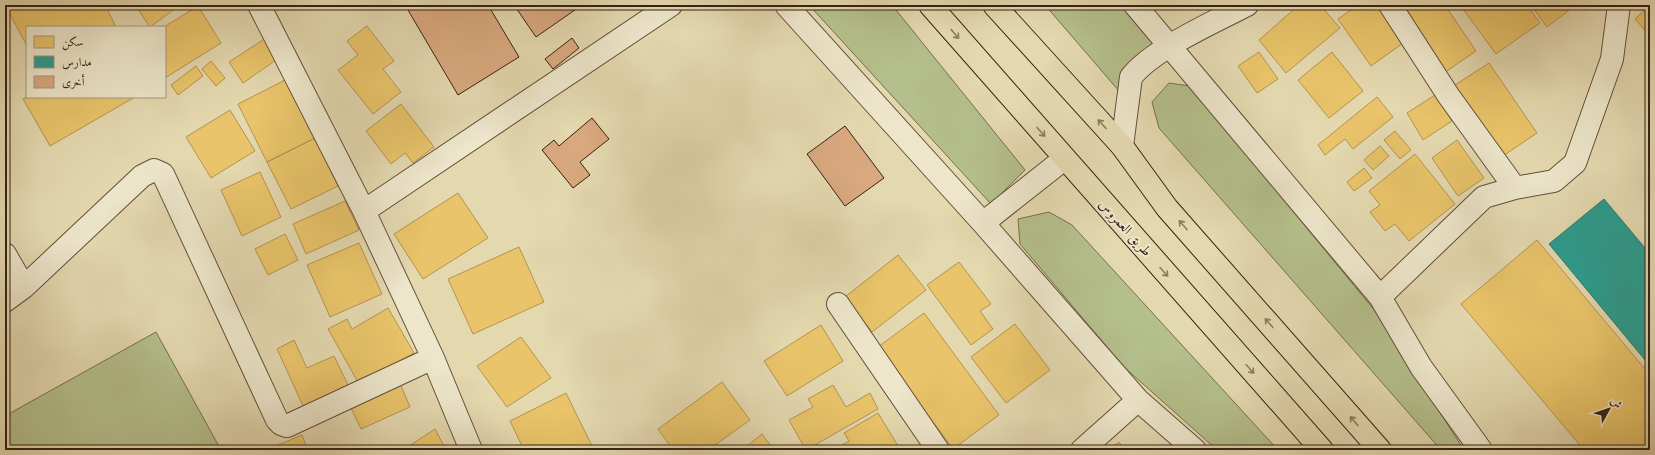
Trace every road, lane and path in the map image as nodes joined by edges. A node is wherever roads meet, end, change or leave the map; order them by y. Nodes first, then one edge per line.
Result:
1 (259, 5) edge
2 (671, 5) edge
3 (786, 5) edge
4 (930, 5) edge
5 (994, 5) edge
6 (1135, 5) edge
7 (1247, 5) edge
8 (1390, 5) edge
9 (1619, 5) edge
10 (1170, 46) junction
11 (1122, 146) junction
12 (1064, 159) junction
13 (1515, 188) junction
14 (364, 211) junction
15 (983, 223) junction
16 (5, 254) edge
17 (24, 287) junction
18 (1380, 297) junction
19 (5, 301) edge
20 (838, 304) dead end
21 (433, 358) junction
22 (1138, 400) junction
23 (471, 450) edge
24 (921, 450) edge
25 (934, 450) edge
26 (938, 450) edge
27 (1082, 450) edge
28 (1195, 450) edge
29 (1322, 450) edge
30 (1380, 450) edge
31 (1481, 450) edge

1 - 14 street
2 - 14 street
3 - 15 street
4 -> 12 main road, طريق العمروس
11 -> 5 main road
6 - 10 street
7 - 10 street
8 - 13 street
9 - 13 street
10 - 11 street
10 - 18 street
30 -> 11 main road
12 - 15 street
12 -> 29 main road, طريق العمروس
13 - 18 street
14 - 21 street
15 - 22 street
16 - 17 street
17 - 19 street
17 - 21 street
18 - 31 street
20 - 26 street
21 - 23 street
22 - 27 street
22 - 28 street
24 - 25 street

